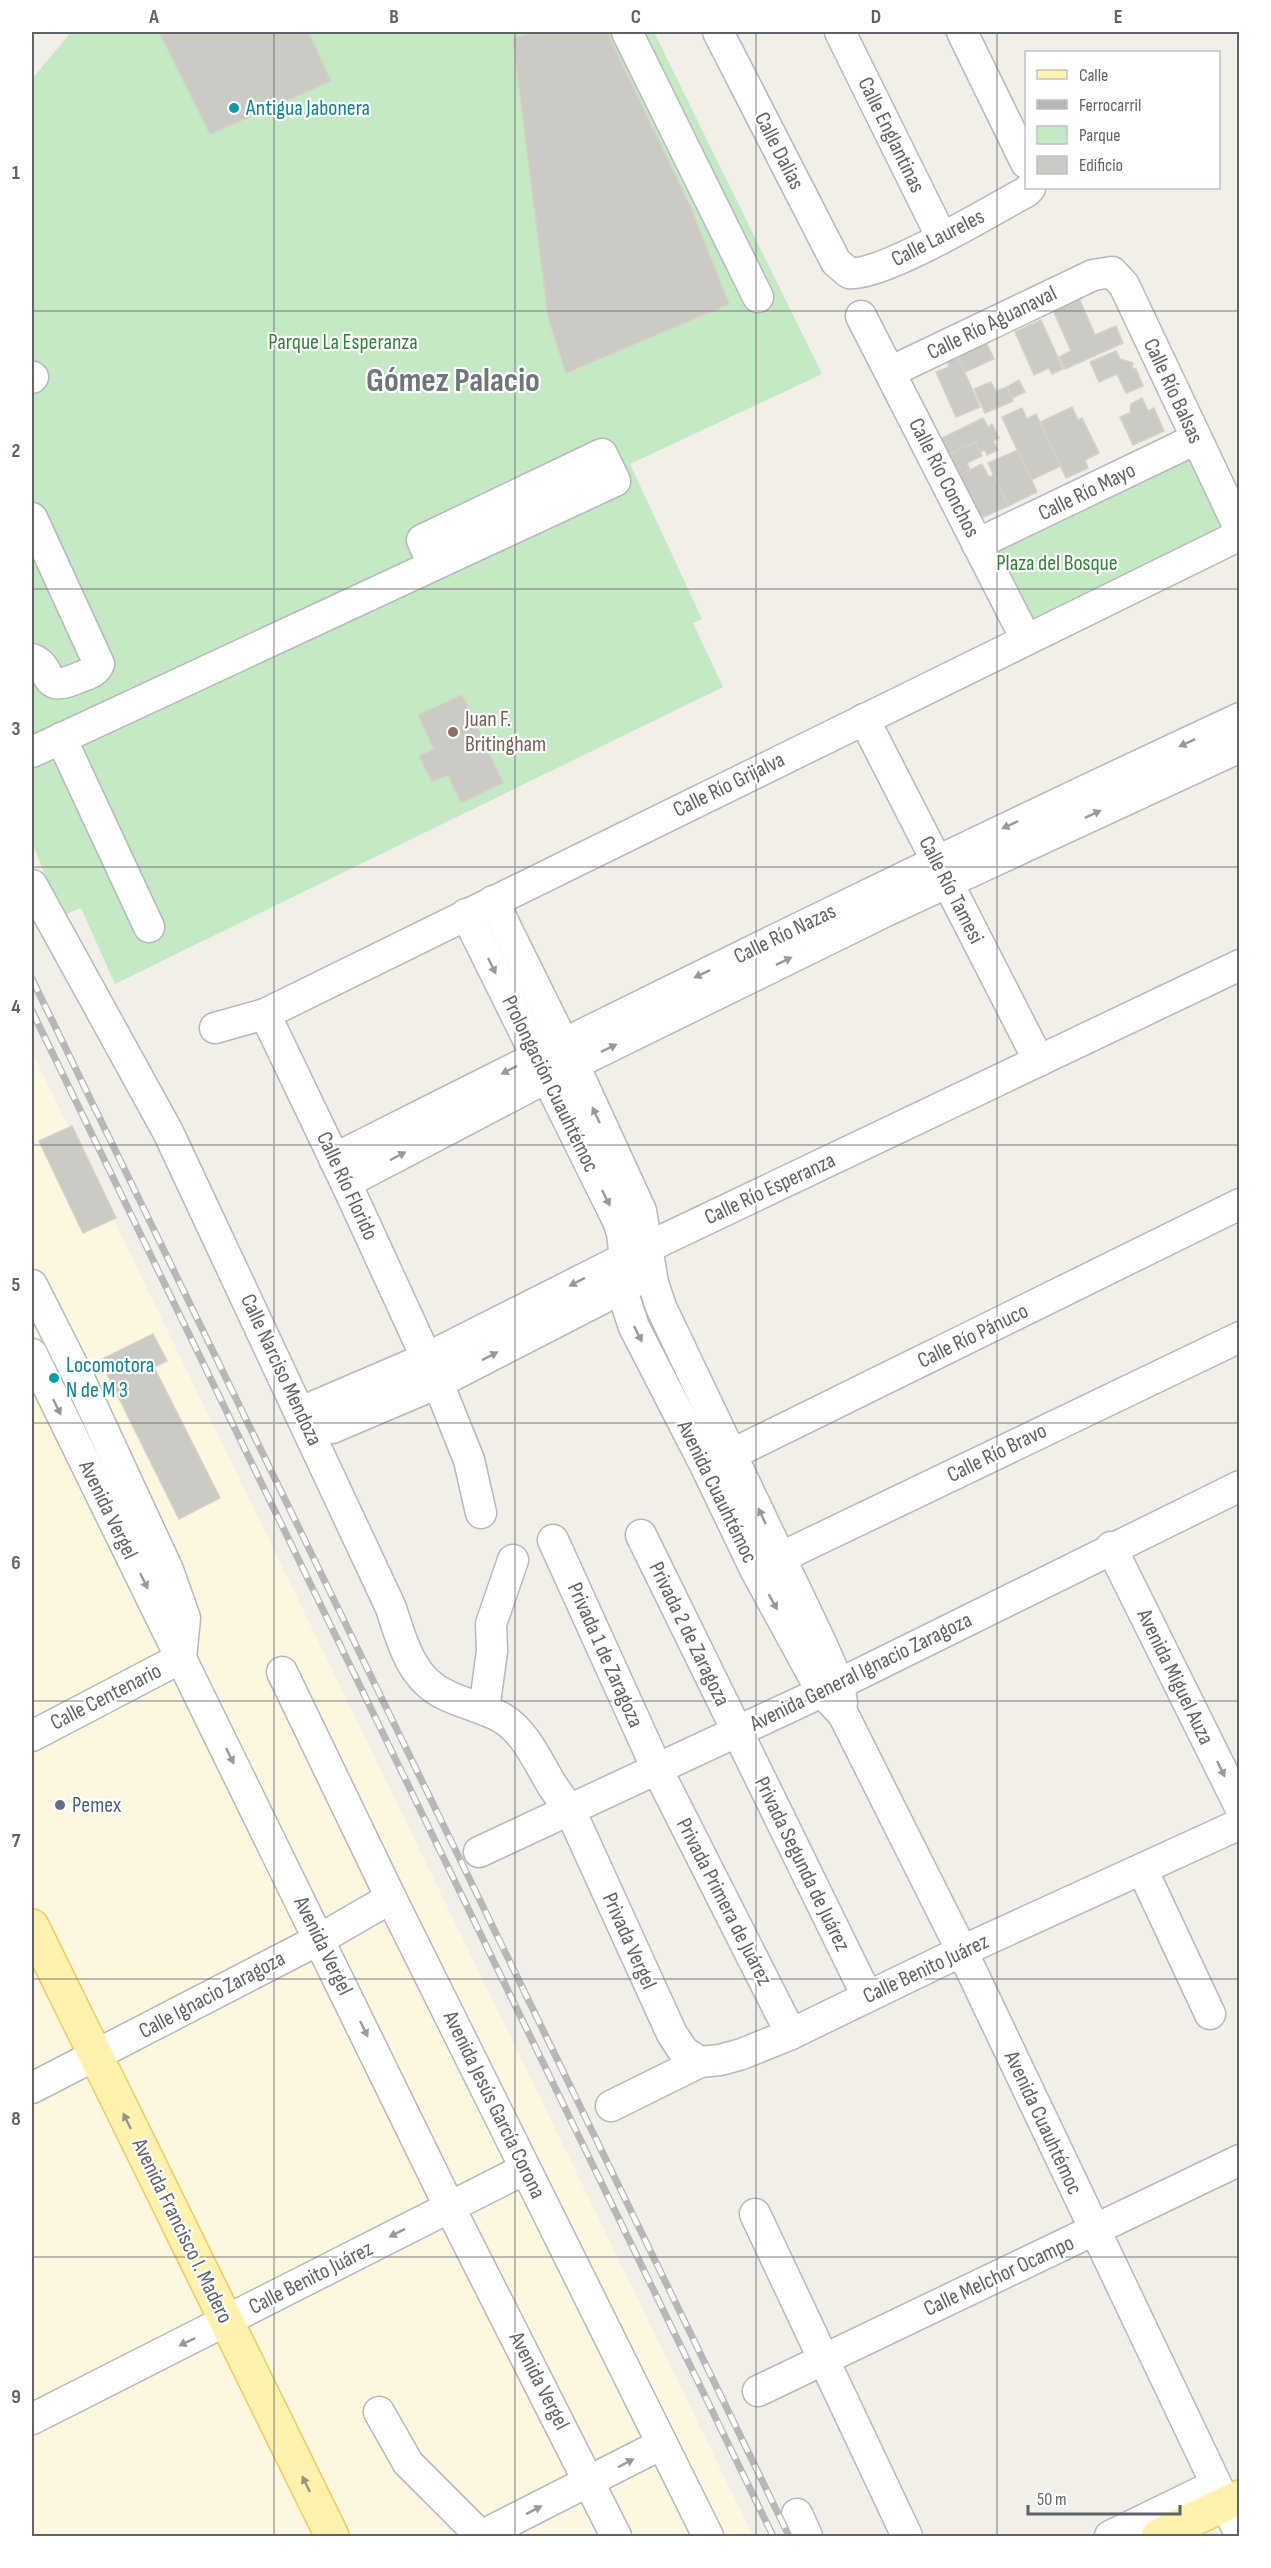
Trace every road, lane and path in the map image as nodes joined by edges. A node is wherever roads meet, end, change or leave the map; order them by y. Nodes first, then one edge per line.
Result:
1 (627, 32) edge
2 (718, 32) edge
3 (840, 32) edge
4 (962, 32) edge
5 (1025, 162) edge
6 (1028, 189) edge
7 (942, 238) junction
8 (842, 269) joint
9 (1093, 275) joint
10 (758, 297) dead end
11 (861, 316) dead end
12 (890, 372) junction
13 (1196, 439) junction
14 (32, 518) edge
15 (1239, 530) edge
16 (1239, 535) edge
17 (977, 544) junction
18 (434, 565) junction
19 (1026, 639) junction
20 (32, 658) edge
21 (1239, 718) edge
22 (864, 720) junction
23 (61, 738) junction
24 (1239, 747) edge
25 (32, 752) edge
26 (941, 871) junction
27 (32, 885) edge
28 (493, 901) junction
29 (466, 914) junction
30 (149, 927) dead end
31 (1239, 965) edge
32 (265, 1014) junction
33 (215, 1028) dead end
34 (568, 1054) junction
35 (1039, 1061) junction
36 (541, 1067) junction
37 (340, 1171) junction
38 (1239, 1204) edge
39 (641, 1259) junction
40 (32, 1285) edge
41 (621, 1288) junction
42 (1239, 1337) edge
43 (32, 1354) edge
44 (433, 1371) junction
45 (301, 1412) junction
46 (332, 1428) dead end
47 (719, 1461) junction
48 (1238, 1489) edge
49 (481, 1513) dead end
50 (641, 1535) dead end
51 (552, 1540) dead end
52 (1111, 1547) junction
53 (513, 1560) dead end
54 (768, 1563) junction
55 (181, 1658) junction
56 (282, 1672) dead end
57 (831, 1688) junction
58 (484, 1710) junction
59 (737, 1732) junction
60 (32, 1736) edge
61 (657, 1769) junction
62 (1239, 1807) edge
63 (570, 1810) junction
64 (1239, 1824) edge
65 (479, 1852) dead end
66 (1142, 1869) junction
67 (391, 1898) junction
68 (32, 1926) edge
69 (320, 1939) junction
70 (962, 1951) junction
71 (867, 1996) junction
72 (1210, 2014) dead end
73 (791, 2034) junction
74 (95, 2056) junction
75 (700, 2062) junction
76 (32, 2088) edge
77 (611, 2106) dead end
78 (1239, 2160) edge
79 (525, 2169) junction
80 (449, 2206) junction
81 (755, 2214) dead end
82 (1094, 2231) junction
83 (226, 2322) junction
84 (824, 2359) junction
85 (758, 2391) dead end
86 (379, 2412) dead end
87 (32, 2419) edge
88 (662, 2444) junction
89 (590, 2482) junction
90 (1228, 2514) edge
91 (332, 2536) edge
92 (481, 2536) edge
93 (616, 2536) edge
94 (708, 2536) edge
95 (907, 2536) edge
96 (1110, 2536) edge
97 (1158, 2536) edge

1 - 10 street
2 - 8 street, Calle Dalias
3 - 7 street, Calle Englantinas
4 - 5 street
6 - 7 street, Calle Laureles
7 - 8 street, Calle Laureles
9 - 12 street, Calle Río Aguanaval
9 - 13 street, Calle Río Balsas
11 - 12 street, Calle Río Conchos
12 - 17 street, Calle Río Conchos
13 - 15 street, Calle Río Balsas
13 - 17 street, Calle Río Mayo
14 - 20 street
16 - 19 street, Calle Río Grijalva
17 - 19 street, Calle Río Conchos
18 - 18 street
18 - 23 street
19 - 22 street, Calle Río Grijalva
21 -> 26 street, Calle Río Nazas
22 - 26 street, Calle Río Tamesi
22 - 28 street, Calle Río Grijalva
23 - 25 street
23 - 30 street
26 -> 24 street, Calle Río Nazas
26 - 34 street, Calle Río Nazas
26 - 35 street, Calle Río Tamesi
27 - 45 street, Calle Narciso Mendoza
28 - 29 street, Calle Río Grijalva
28 - 34 street, Prolongación Cuauhtémoc
29 - 32 street, Calle Río Grijalva
29 -> 36 street, Prolongación Cuauhtémoc
31 - 35 street, Calle Río Esperanza
32 - 33 street, Calle Río Grijalva
32 - 37 street, Calle Río Florido
34 - 36 street, Calle Río Nazas
39 -> 34 street, Prolongación Cuauhtémoc
35 - 39 street, Calle Río Esperanza
36 - 37 street, Calle Río Nazas
36 -> 39 street, Prolongación Cuauhtémoc
37 - 44 street, Calle Río Florido
38 - 47 street, Calle Río Pánuco
39 - 41 street, Avenida Cuauhtémoc
39 -> 44 street, Calle Río Esperanza
39 - 47 street, Avenida Cuauhtémoc
40 - 55 street
44 -> 41 street, Calle Río Esperanza
41 -> 47 street, Avenida Cuauhtémoc
42 - 54 street, Calle Río Bravo
43 -> 55 street, Avenida Vergel
44 - 45 street, Calle Río Esperanza
44 - 46 street, Calle Río Esperanza
44 - 49 street, Calle Río Florido
45 - 58 street, Calle Narciso Mendoza
47 - 54 street, Avenida Cuauhtémoc
48 - 52 street, Avenida General Ignacio Zaragoza
50 - 59 street, Privada 2 de Zaragoza
51 - 61 street, Privada 1 de Zaragoza
52 - 57 street, Avenida General Ignacio Zaragoza
52 -> 62 street, Avenida Miguel Auza
53 - 58 street
54 - 57 street, Avenida Cuauhtémoc
55 - 60 street, Calle Centenario
55 -> 69 street, Avenida Vergel
56 - 67 street, Avenida Jesús García Corona
57 - 59 street, Avenida General Ignacio Zaragoza
57 - 70 street, Avenida Cuauhtémoc
58 - 63 street, Calle Narciso Mendoza
59 - 61 street, Avenida General Ignacio Zaragoza
59 - 71 street, Privada Segunda de Juárez
61 - 63 street, Avenida General Ignacio Zaragoza
61 - 73 street, Privada Primera de Juárez
63 - 65 street, Avenida General Ignacio Zaragoza
63 - 75 street, Privada Vergel
64 - 66 street, Calle Benito Juárez
66 - 70 street, Calle Benito Juárez
66 - 72 street
67 - 69 street, Calle Ignacio Zaragoza
67 - 79 street, Avenida Jesús García Corona
68 - 74 main road, Avenida Francisco I. Madero
69 - 74 street, Calle Ignacio Zaragoza
69 -> 80 street, Avenida Vergel
70 - 71 street, Calle Benito Juárez
70 - 82 street, Avenida Cuauhtémoc
71 - 73 street, Calle Benito Juárez
73 - 75 street, Calle Benito Juárez
74 - 76 street, Calle Ignacio Zaragoza
83 -> 74 main road, Avenida Francisco I. Madero
75 - 77 street, Calle Benito Juárez
78 - 82 street, Calle Melchor Ocampo
79 - 80 street, Calle Benito Juárez
79 - 88 street, Avenida Jesús García Corona
80 -> 83 street, Calle Benito Juárez
80 - 89 street, Avenida Vergel
81 - 84 street
82 - 84 street, Calle Melchor Ocampo
82 - 90 street, Avenida Cuauhtémoc
83 -> 87 street, Calle Benito Juárez
91 -> 83 main road, Avenida Francisco I. Madero
84 - 85 street, Calle Melchor Ocampo
84 - 95 street
86 - 92 street
89 -> 88 street
88 - 94 street, Avenida Jesús García Corona
92 -> 89 street
89 - 93 street, Avenida Vergel
90 - 96 street
90 - 97 main road

